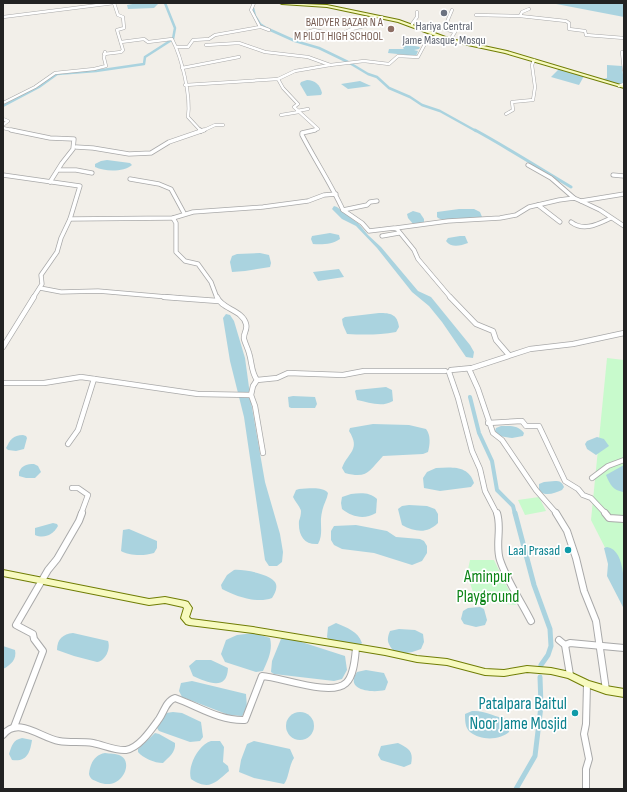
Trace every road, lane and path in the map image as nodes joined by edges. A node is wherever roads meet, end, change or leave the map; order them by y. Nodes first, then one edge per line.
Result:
1 (114, 3) edge
2 (254, 3) edge
3 (282, 3) edge
4 (318, 4) edge
5 (529, 9) dead end
6 (452, 10) dead end
7 (417, 12) dead end
8 (476, 14) dead end
9 (520, 16) junction
10 (3, 17) edge
11 (382, 17) junction
12 (412, 24) junction
13 (261, 27) junction
14 (269, 30) dead end
15 (304, 34) dead end
16 (437, 36) junction
17 (624, 38) edge
18 (450, 40) junction
19 (121, 42) junction
20 (206, 45) dead end
21 (176, 47) junction
22 (624, 52) edge
23 (238, 57) dead end
24 (534, 60) junction
25 (330, 65) junction
26 (182, 68) junction
27 (624, 70) edge
28 (278, 78) junction
29 (624, 84) edge
30 (185, 85) junction
31 (619, 86) junction
32 (624, 87) edge
33 (3, 103) edge
34 (308, 109) dead end
35 (298, 111) junction
36 (506, 114) dead end
37 (281, 115) dead end
38 (3, 119) edge
39 (3, 125) edge
40 (223, 125) dead end
41 (3, 128) edge
42 (201, 131) junction
43 (76, 147) junction
44 (528, 165) dead end
45 (59, 170) junction
46 (92, 174) dead end
47 (3, 175) edge
48 (613, 175) dead end
49 (624, 176) edge
50 (130, 179) dead end
51 (50, 182) junction
52 (336, 194) junction
53 (624, 194) edge
54 (574, 198) junction
55 (377, 201) dead end
56 (581, 201) junction
57 (538, 205) junction
58 (342, 210) junction
59 (184, 214) junction
60 (173, 218) junction
61 (611, 218) junction
62 (70, 219) junction
63 (560, 222) dead end
64 (571, 222) dead end
65 (624, 226) edge
66 (396, 228) junction
67 (399, 233) junction
68 (382, 236) dead end
69 (40, 288) junction
70 (218, 301) junction
71 (624, 333) edge
72 (3, 347) edge
73 (509, 355) junction
74 (469, 369) junction
75 (448, 371) junction
76 (94, 379) junction
77 (258, 380) junction
78 (3, 383) edge
79 (250, 395) junction
80 (488, 423) junction
81 (68, 444) dead end
82 (263, 453) dead end
83 (624, 460) edge
84 (592, 478) dead end
85 (72, 488) dead end
86 (624, 519) edge
87 (3, 572) edge
88 (41, 582) junction
89 (531, 621) dead end
90 (559, 640) dead end
91 (565, 645) junction
92 (599, 646) junction
93 (356, 648) junction
94 (624, 648) edge
95 (570, 675) junction
96 (587, 684) junction
97 (606, 690) junction
98 (624, 693) edge
99 (14, 727) junction
100 (3, 735) edge
101 (586, 789) edge

1 - 10 street
1 - 19 street
2 - 13 street
3 - 4 main road
4 - 11 main road
5 - 9 street
6 - 18 street
7 - 12 street
8 - 9 street
9 - 17 street
11 - 12 main road
11 - 15 street
12 - 16 main road
13 - 14 street
13 - 21 street
16 - 18 main road
16 - 25 street
18 - 24 main road
19 - 21 street
19 - 33 street
20 - 25 street
21 - 26 street
22 - 27 street
23 - 26 street
24 - 31 main road
24 - 36 street
25 - 28 street
26 - 30 street
28 - 30 street
28 - 35 street
29 - 31 street
30 - 42 street
31 - 32 main road
34 - 35 street
35 - 37 street
35 - 52 street
38 - 39 street
40 - 42 street
41 - 43 street
42 - 43 street
43 - 45 street
44 - 54 street
45 - 46 street
45 - 51 street
47 - 51 street
48 - 49 street
50 - 59 street
51 - 62 street
52 - 58 street
52 - 59 street
53 - 56 street
54 - 56 street
54 - 57 street
55 - 58 street
56 - 61 street
57 - 63 street
57 - 66 street
58 - 66 street
59 - 60 street
60 - 62 street
60 - 70 street
61 - 64 street
61 - 65 street
62 - 69 street
66 - 67 street
67 - 68 street
67 - 73 street
69 - 70 street
69 - 72 street
70 - 77 street
71 - 73 street
73 - 74 street
74 - 75 street
74 - 80 street
75 - 77 street
75 - 89 street
76 - 78 street
76 - 79 street
76 - 81 street
77 - 79 street
79 - 82 street
80 - 86 street
80 - 92 street
83 - 84 street
85 - 88 street
87 - 88 main road
88 - 93 main road
88 - 99 street
90 - 91 street
91 - 92 street
91 - 95 street
92 - 94 street
92 - 97 street
93 - 95 main road
93 - 99 street
95 - 96 main road
96 - 97 main road
96 - 101 street
97 - 98 main road
99 - 100 street

